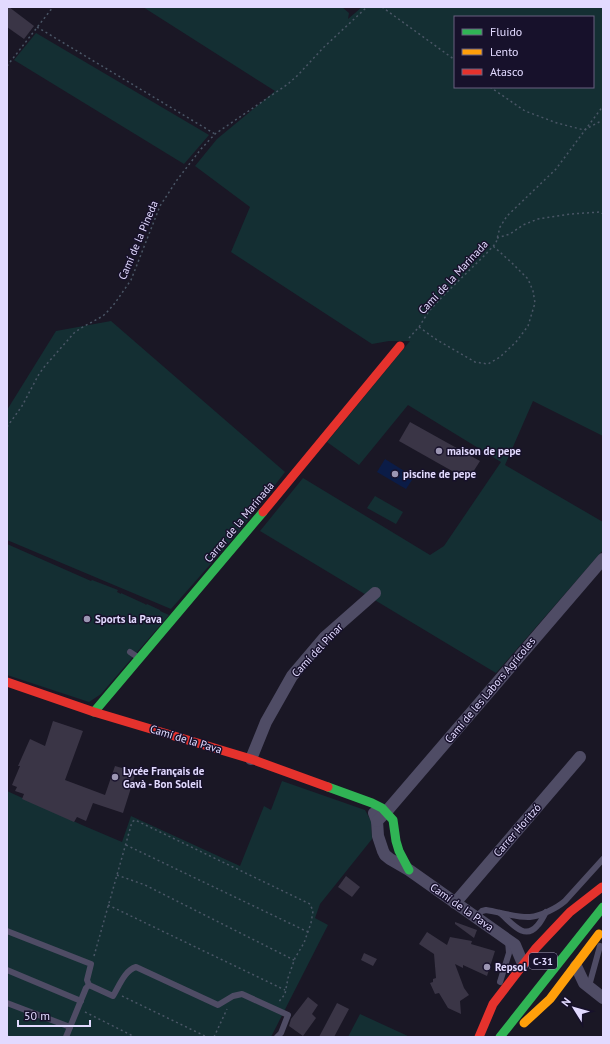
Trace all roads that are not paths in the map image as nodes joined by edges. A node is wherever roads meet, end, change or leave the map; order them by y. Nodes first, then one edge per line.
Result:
1 (400, 346) road end
2 (603, 559) edge
3 (375, 593) dead end
4 (130, 652) dead end
5 (139, 658) junction
6 (7, 682) edge
7 (94, 712) junction
8 (580, 758) dead end
9 (251, 759) junction
10 (363, 800) junction
11 (386, 812) junction
12 (377, 821) junction
13 (603, 859) edge
14 (408, 870) junction
15 (602, 887) edge
16 (455, 903) junction
17 (603, 907) edge
18 (499, 912) junction
19 (547, 912) junction
20 (578, 917) dead end
21 (476, 918) junction
22 (603, 929) edge
23 (7, 931) edge
24 (603, 936) edge
25 (511, 942) junction
26 (536, 948) junction
27 (523, 964) junction
28 (576, 966) junction
29 (7, 970) edge
30 (89, 985) junction
31 (587, 985) junction
32 (560, 986) junction
33 (603, 998) edge
34 (81, 1001) junction
35 (7, 1002) edge
36 (493, 1004) junction
37 (493, 1025) dead end
38 (70, 1027) junction
39 (279, 1035) edge
40 (66, 1037) edge
41 (287, 1037) edge
42 (479, 1037) edge
43 (484, 1037) edge
44 (500, 1037) edge
45 (504, 1037) edge

1 - 5 main road, Carrer de la Marinada
2 - 11 street, Camí de les Labors Agrícoles
3 - 9 street, Camí del Pinar
4 - 5 lane
5 - 7 main road, Carrer de la Marinada
6 - 7 main road, Camí de la Pava
7 - 9 main road, Camí de la Pava
8 - 16 street, Carrer Horitzó
9 - 10 main road, Camí de la Pava
10 - 11 main road, Camí de la Pava
10 - 12 street, Camí de la Pava
11 - 12 street, Camí de les Labors Agrícoles
11 - 14 main road, Camí de la Pava
12 - 14 street, Camí de la Pava
13 - 19 lane
14 - 16 street, Camí de la Pava
15 - 20 main road
15 - 26 main road
16 - 21 street, Camí de la Pava
17 - 44 main road, C-31
18 - 19 lane
18 - 19 lane
18 - 21 lane
21 - 25 street, Camí de la Pava
22 - 28 main road
23 - 30 lane
24 - 31 lane
25 - 26 street, Camí de la Pava
25 - 27 street
25 - 36 lane
26 - 27 main road
27 - 36 main road
28 - 31 street
28 - 32 main road
29 - 34 lane
30 - 34 lane
30 - 39 lane
31 - 32 street
31 - 33 street
32 - 45 main road
34 - 38 lane
35 - 38 lane
36 - 42 main road
37 - 43 main road
38 - 40 lane
39 - 41 lane

